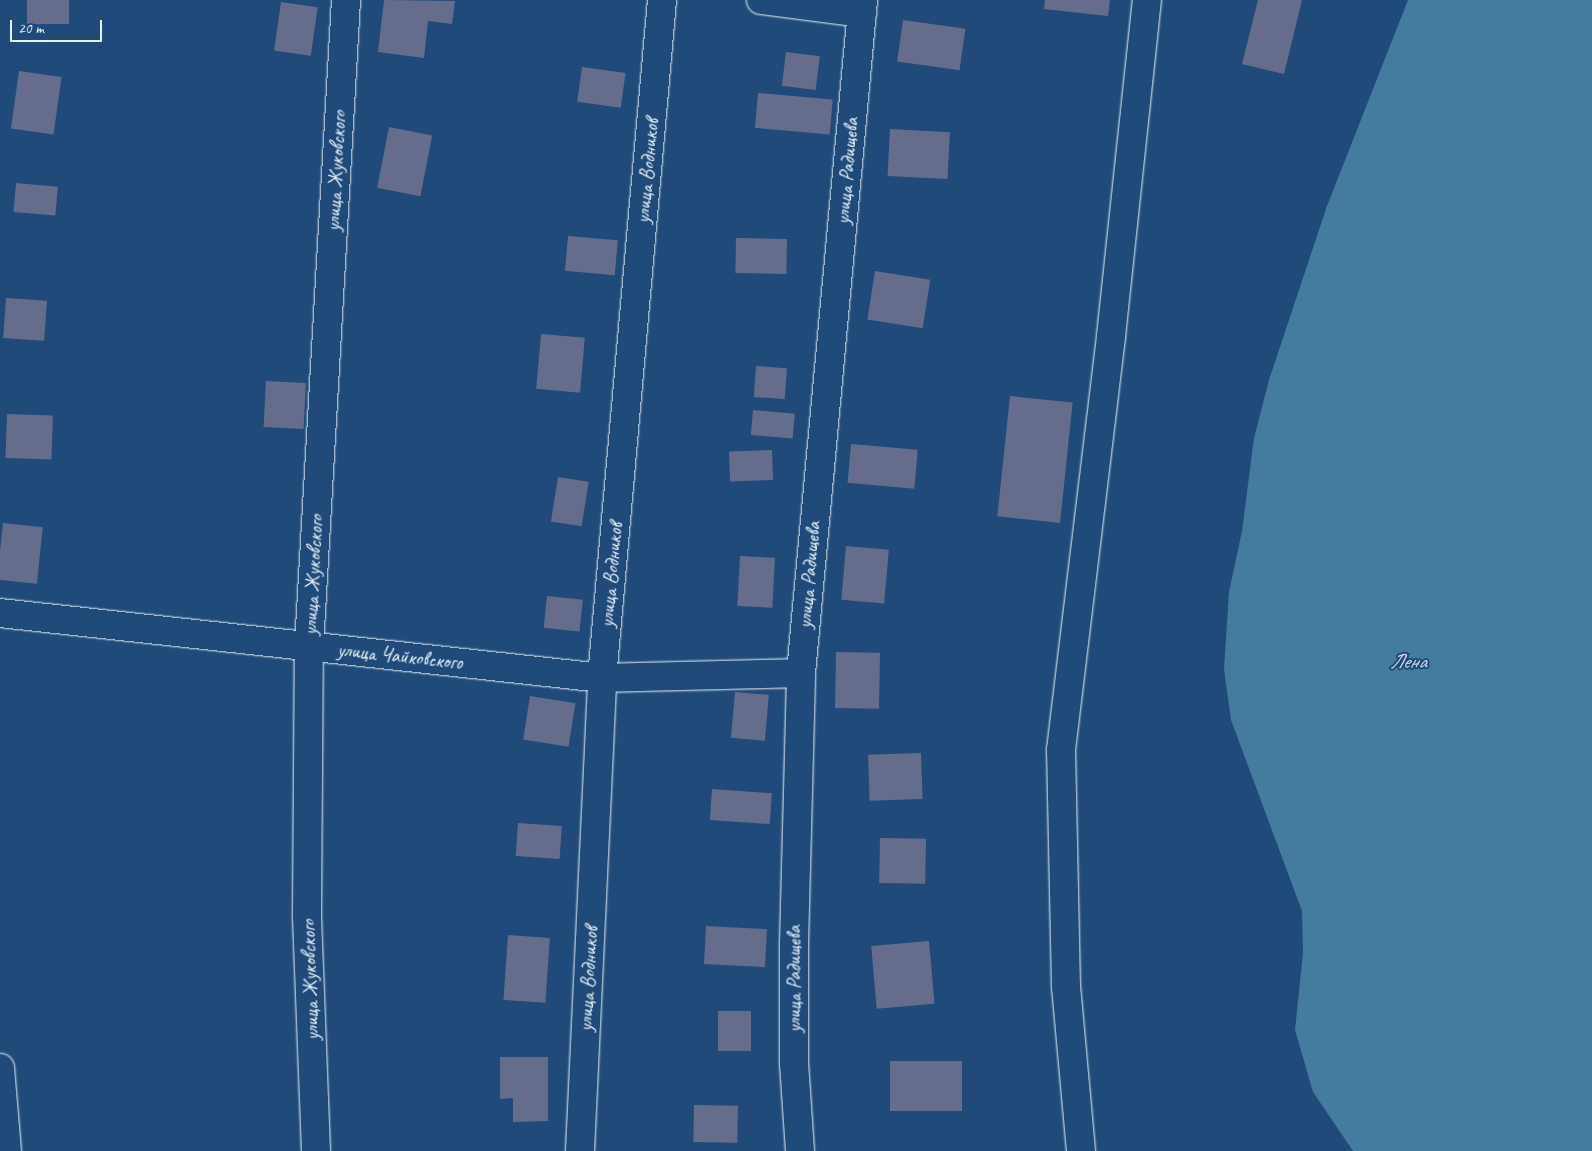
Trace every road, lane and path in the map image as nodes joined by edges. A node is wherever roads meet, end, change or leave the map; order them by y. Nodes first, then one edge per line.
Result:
1 (346, 0) edge
2 (662, 0) edge
3 (761, 0) edge
4 (1147, 0) edge
5 (862, 6) edge
6 (0, 612) edge
7 (309, 646) junction
8 (801, 673) junction
9 (602, 678) junction
10 (0, 1068) edge
11 (7, 1151) edge
12 (316, 1151) edge
13 (580, 1151) edge
14 (800, 1151) edge
15 (1081, 1151) edge

1 - 7 street, улица Жуковского
2 - 9 street, улица Водников
3 - 5 street
4 - 15 street
5 - 8 street, улица Радищева
6 - 7 street, улица Чайковского
7 - 9 street, улица Чайковского
7 - 12 street, улица Жуковского
8 - 9 street, улица Чайковского
8 - 14 street, улица Радищева
9 - 13 street, улица Водников
10 - 11 street

